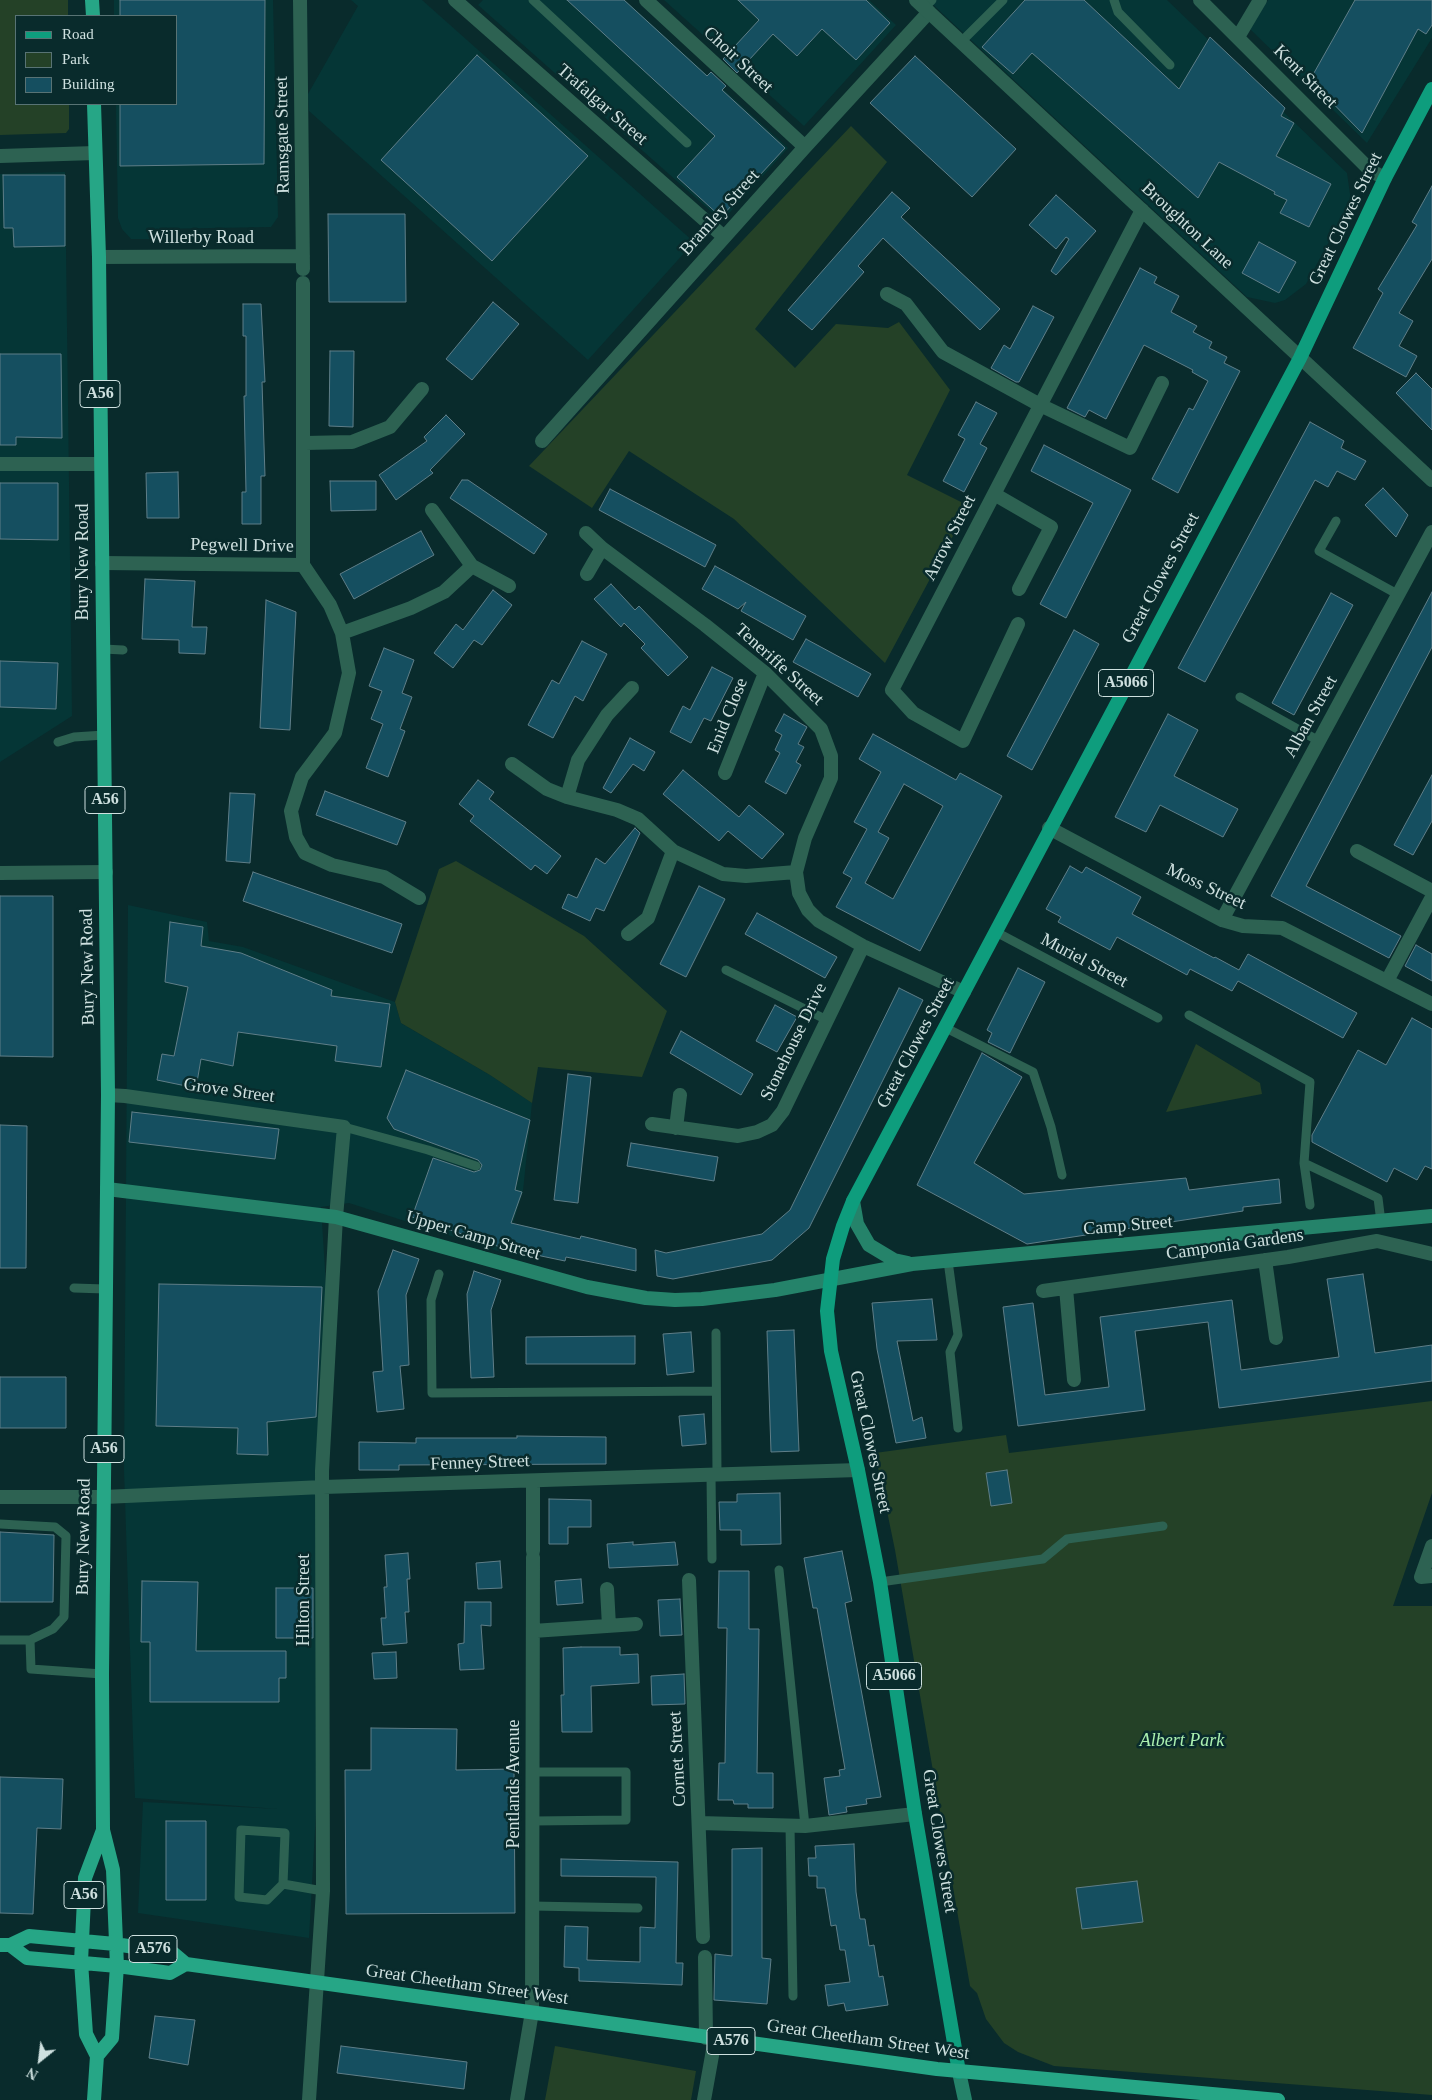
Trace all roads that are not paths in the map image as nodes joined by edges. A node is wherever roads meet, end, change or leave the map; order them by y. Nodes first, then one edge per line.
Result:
1 (92, 0) edge
2 (300, 0) edge
3 (455, 0) edge
4 (533, 0) edge
5 (646, 0) edge
6 (1003, 0) edge
7 (1114, 0) edge
8 (1200, 0) edge
9 (1260, 0) edge
10 (925, 5) edge
11 (93, 15) edge
12 (1238, 37) junction
13 (962, 42) junction
14 (1170, 64) dead end
15 (1432, 89) edge
16 (94, 105) edge
17 (687, 143) dead end
18 (805, 147) junction
19 (95, 153) junction
20 (0, 156) edge
21 (1385, 178) junction
22 (1142, 210) junction
23 (724, 237) junction
24 (98, 257) junction
25 (303, 270) junction
26 (887, 294) dead end
27 (1300, 358) junction
28 (1162, 383) dead end
29 (422, 388) dead end
30 (1040, 405) junction
31 (542, 441) dead end
32 (305, 443) junction
33 (0, 464) edge
34 (101, 464) junction
35 (1432, 480) edge
36 (994, 494) junction
37 (432, 510) dead end
38 (1336, 521) dead end
39 (1432, 532) edge
40 (586, 533) dead end
41 (602, 548) junction
42 (102, 563) junction
43 (303, 565) junction
44 (472, 566) junction
45 (586, 574) dead end
46 (509, 586) dead end
47 (1019, 589) dead end
48 (1399, 595) junction
49 (1018, 624) dead end
50 (342, 632) junction
51 (102, 649) junction
52 (123, 650) dead end
53 (765, 674) junction
54 (632, 688) dead end
55 (1240, 697) dead end
56 (104, 735) junction
57 (1320, 741) junction
58 (58, 742) dead end
59 (512, 764) dead end
60 (725, 773) dead end
61 (567, 797) junction
62 (1049, 828) junction
63 (673, 851) junction
64 (1357, 851) dead end
65 (106, 872) junction
66 (796, 872) junction
67 (0, 873) edge
68 (1432, 892) edge
69 (1432, 896) edge
70 (419, 898) dead end
71 (1222, 920) junction
72 (996, 932) junction
73 (628, 934) dead end
74 (863, 946) junction
75 (726, 970) dead end
76 (1387, 980) junction
77 (964, 992) junction
78 (1432, 1004) edge
79 (1189, 1015) dead end
80 (1158, 1018) dead end
81 (827, 1020) junction
82 (946, 1028) junction
83 (108, 1095) junction
84 (680, 1095) dead end
85 (652, 1124) dead end
86 (344, 1127) junction
87 (676, 1128) junction
88 (1304, 1164) junction
89 (476, 1166) dead end
90 (1062, 1175) dead end
91 (107, 1189) junction
92 (853, 1201) junction
93 (1310, 1205) dead end
94 (1432, 1216) edge
95 (336, 1217) junction
96 (1381, 1222) junction
97 (1432, 1254) edge
98 (1265, 1260) junction
99 (948, 1261) junction
100 (912, 1264) junction
101 (439, 1274) dead end
102 (830, 1281) junction
103 (74, 1288) dead end
104 (1066, 1288) junction
105 (105, 1289) junction
106 (1043, 1291) dead end
107 (716, 1333) dead end
108 (1276, 1338) dead end
109 (1074, 1380) dead end
110 (716, 1391) junction
111 (958, 1428) dead end
112 (858, 1470) junction
113 (714, 1475) junction
114 (533, 1481) junction
115 (322, 1487) junction
116 (0, 1497) edge
117 (104, 1497) junction
118 (0, 1524) edge
119 (1163, 1526) dead end
120 (1432, 1546) edge
121 (712, 1559) dead end
122 (779, 1570) dead end
123 (1426, 1577) edge
124 (689, 1580) dead end
125 (880, 1582) junction
126 (607, 1589) dead end
127 (636, 1624) dead end
128 (610, 1626) junction
129 (533, 1631) junction
130 (0, 1640) edge
131 (30, 1640) junction
132 (102, 1674) junction
133 (533, 1772) junction
134 (915, 1814) junction
135 (532, 1821) junction
136 (700, 1823) junction
137 (790, 1826) junction
138 (805, 1826) junction
139 (103, 1830) junction
140 (283, 1884) junction
141 (323, 1891) junction
142 (532, 1906) junction
143 (638, 1908) dead end
144 (703, 1936) dead end
145 (82, 1940) junction
146 (115, 1944) junction
147 (5, 1945) edge
148 (704, 1958) dead end
149 (81, 1962) junction
150 (186, 1964) junction
151 (117, 1966) junction
152 (317, 1984) junction
153 (793, 1996) dead end
154 (532, 2012) junction
155 (710, 2038) junction
156 (97, 2056) junction
157 (960, 2072) junction
158 (94, 2100) edge
159 (309, 2100) edge
160 (517, 2100) edge
161 (704, 2100) edge
162 (965, 2100) edge
163 (1278, 2100) edge

1 - 11 highway
2 - 25 street, Ramsgate Street
3 - 23 street, Trafalgar Street
4 - 17 lane
5 - 18 street, Choir Street
6 - 13 lane
7 - 14 lane
8 - 12 street, Kent Street
9 - 12 street
10 - 13 street, Broughton Lane
10 - 18 street, Bramley Street
12 - 21 street, Kent Street
13 - 22 street, Broughton Lane
15 - 21 main road, Great Clowes Street / A5066
16 - 19 highway, Bury New Road / A56
18 - 23 street, Bramley Street
19 - 20 street
19 - 24 highway, Bury New Road / A56
21 - 27 main road, Great Clowes Street / A5066
22 - 27 street, Broughton Lane
22 - 30 street, Arrow Street
23 - 31 street, Bramley Street
24 - 25 street, Willerby Road
24 - 34 highway, Bury New Road / A56
25 - 32 street, Ramsgate Street
26 - 30 street
27 - 35 street, Broughton Lane
27 - 62 main road, Great Clowes Street / A5066
28 - 30 street
29 - 32 street
30 - 36 street, Arrow Street
32 - 43 street, Ramsgate Street
33 - 34 street
34 - 42 highway, Bury New Road / A56
36 - 47 street
36 - 49 street, Arrow Street
37 - 44 street
38 - 48 lane
39 - 48 street, Alban Street
40 - 41 street, Teneriffe Street
41 - 45 street
41 - 53 street, Teneriffe Street
42 - 43 street, Pegwell Drive
42 - 51 highway, Bury New Road / A56
43 - 50 street, Pegwell Drive
44 - 46 street
44 - 50 street
48 - 57 street, Alban Street
50 - 70 street, Pegwell Drive
51 - 52 lane
51 - 56 highway, Bury New Road / A56
53 - 60 street, Enid Close
53 - 66 street, Teneriffe Street
54 - 61 street
55 - 57 lane
56 - 58 lane
56 - 65 highway, Bury New Road / A56
57 - 71 street, Alban Street
59 - 61 street
61 - 63 street
62 - 71 street, Moss Street
62 - 72 main road, Great Clowes Street / A5066
63 - 66 street
63 - 73 street
64 - 68 street
65 - 67 street
65 - 83 highway, Bury New Road / A56
66 - 74 street, Teneriffe Street
69 - 76 street
71 - 76 street, Moss Street
72 - 77 main road, Great Clowes Street / A5066
72 - 80 lane, Muriel Street
74 - 77 street, Teneriffe Street
74 - 81 street, Stonehouse Drive
75 - 81 lane
76 - 78 street, Moss Street
77 - 82 main road, Great Clowes Street / A5066
79 - 88 lane
81 - 87 street, Stonehouse Drive
82 - 90 lane
82 - 92 main road, Great Clowes Street / A5066
83 - 86 street, Grove Street
83 - 91 highway, Bury New Road / A56
84 - 87 street
85 - 87 street, Stonehouse Drive
86 - 89 lane
86 - 95 street, Hilton Street
88 - 93 lane
88 - 96 lane
91 - 95 main road, Upper Camp Street
91 - 105 highway, Bury New Road / A56
92 - 100 main road
92 - 102 main road, Great Clowes Street / A5066
94 - 96 main road, Camp Street
95 - 102 main road, Upper Camp Street
95 - 115 street, Hilton Street
96 - 99 main road, Camp Street
97 - 98 street, Camponia Gardens
98 - 104 street, Camponia Gardens
98 - 108 street
99 - 100 main road, Camp Street
99 - 111 lane
100 - 102 main road, Camp Street
101 - 110 lane
102 - 112 main road, Great Clowes Street / A5066
103 - 105 lane
104 - 106 street, Camponia Gardens
104 - 109 street
105 - 117 highway, Bury New Road / A56
107 - 110 lane
110 - 113 lane
112 - 113 street, Fenney Street
112 - 125 main road, Great Clowes Street / A5066
113 - 114 street, Fenney Street
113 - 121 lane
114 - 115 street, Fenney Street
114 - 129 street, Pentlands Avenue
115 - 117 street, Fenney Street
115 - 141 street, Hilton Street
116 - 117 street, Fenney Street
117 - 132 highway, Bury New Road / A56
118 - 131 lane
119 - 125 lane
120 - 123 street
122 - 138 lane
124 - 136 street, Cornet Street
125 - 134 main road, Great Clowes Street / A5066
126 - 128 street
127 - 128 street
128 - 129 street
129 - 133 street, Pentlands Avenue
130 - 131 lane
131 - 132 lane
132 - 139 highway, Bury New Road / A56
133 - 135 street, Pentlands Avenue
133 - 135 lane
134 - 138 street
134 - 157 main road, Great Clowes Street / A5066
135 - 142 street, Pentlands Avenue
136 - 137 street
136 - 144 street, Cornet Street
137 - 138 street
137 - 153 lane
139 - 145 highway, Bury New Road / A56
139 - 146 highway, Bury New Road / A56
140 - 140 lane
140 - 141 lane
141 - 152 street, Hilton Street
142 - 143 lane
142 - 154 street, Pentlands Avenue
145 - 146 highway, Great Cheetham Street West / A576
145 - 147 highway, A576
145 - 149 highway, Bury New Road / A56
146 - 150 highway, Great Cheetham Street West / A576
146 - 151 highway, Bury New Road / A56
147 - 149 highway, A576
148 - 155 street
149 - 151 highway, A576
149 - 156 highway, Bury New Road / A56
150 - 151 highway, Great Cheetham Street West / A576
150 - 152 highway, Great Cheetham Street West / A576
151 - 156 highway, Bury New Road / A56
152 - 154 highway, Great Cheetham Street West / A576
152 - 159 street, Hilton Street
154 - 155 highway, Great Cheetham Street West / A576
154 - 160 street, Pentlands Avenue
155 - 157 highway, Great Cheetham Street West / A576
155 - 161 street
156 - 158 highway
157 - 162 main road, Great Clowes Street
157 - 163 highway, Great Cheetham Street West / A576

